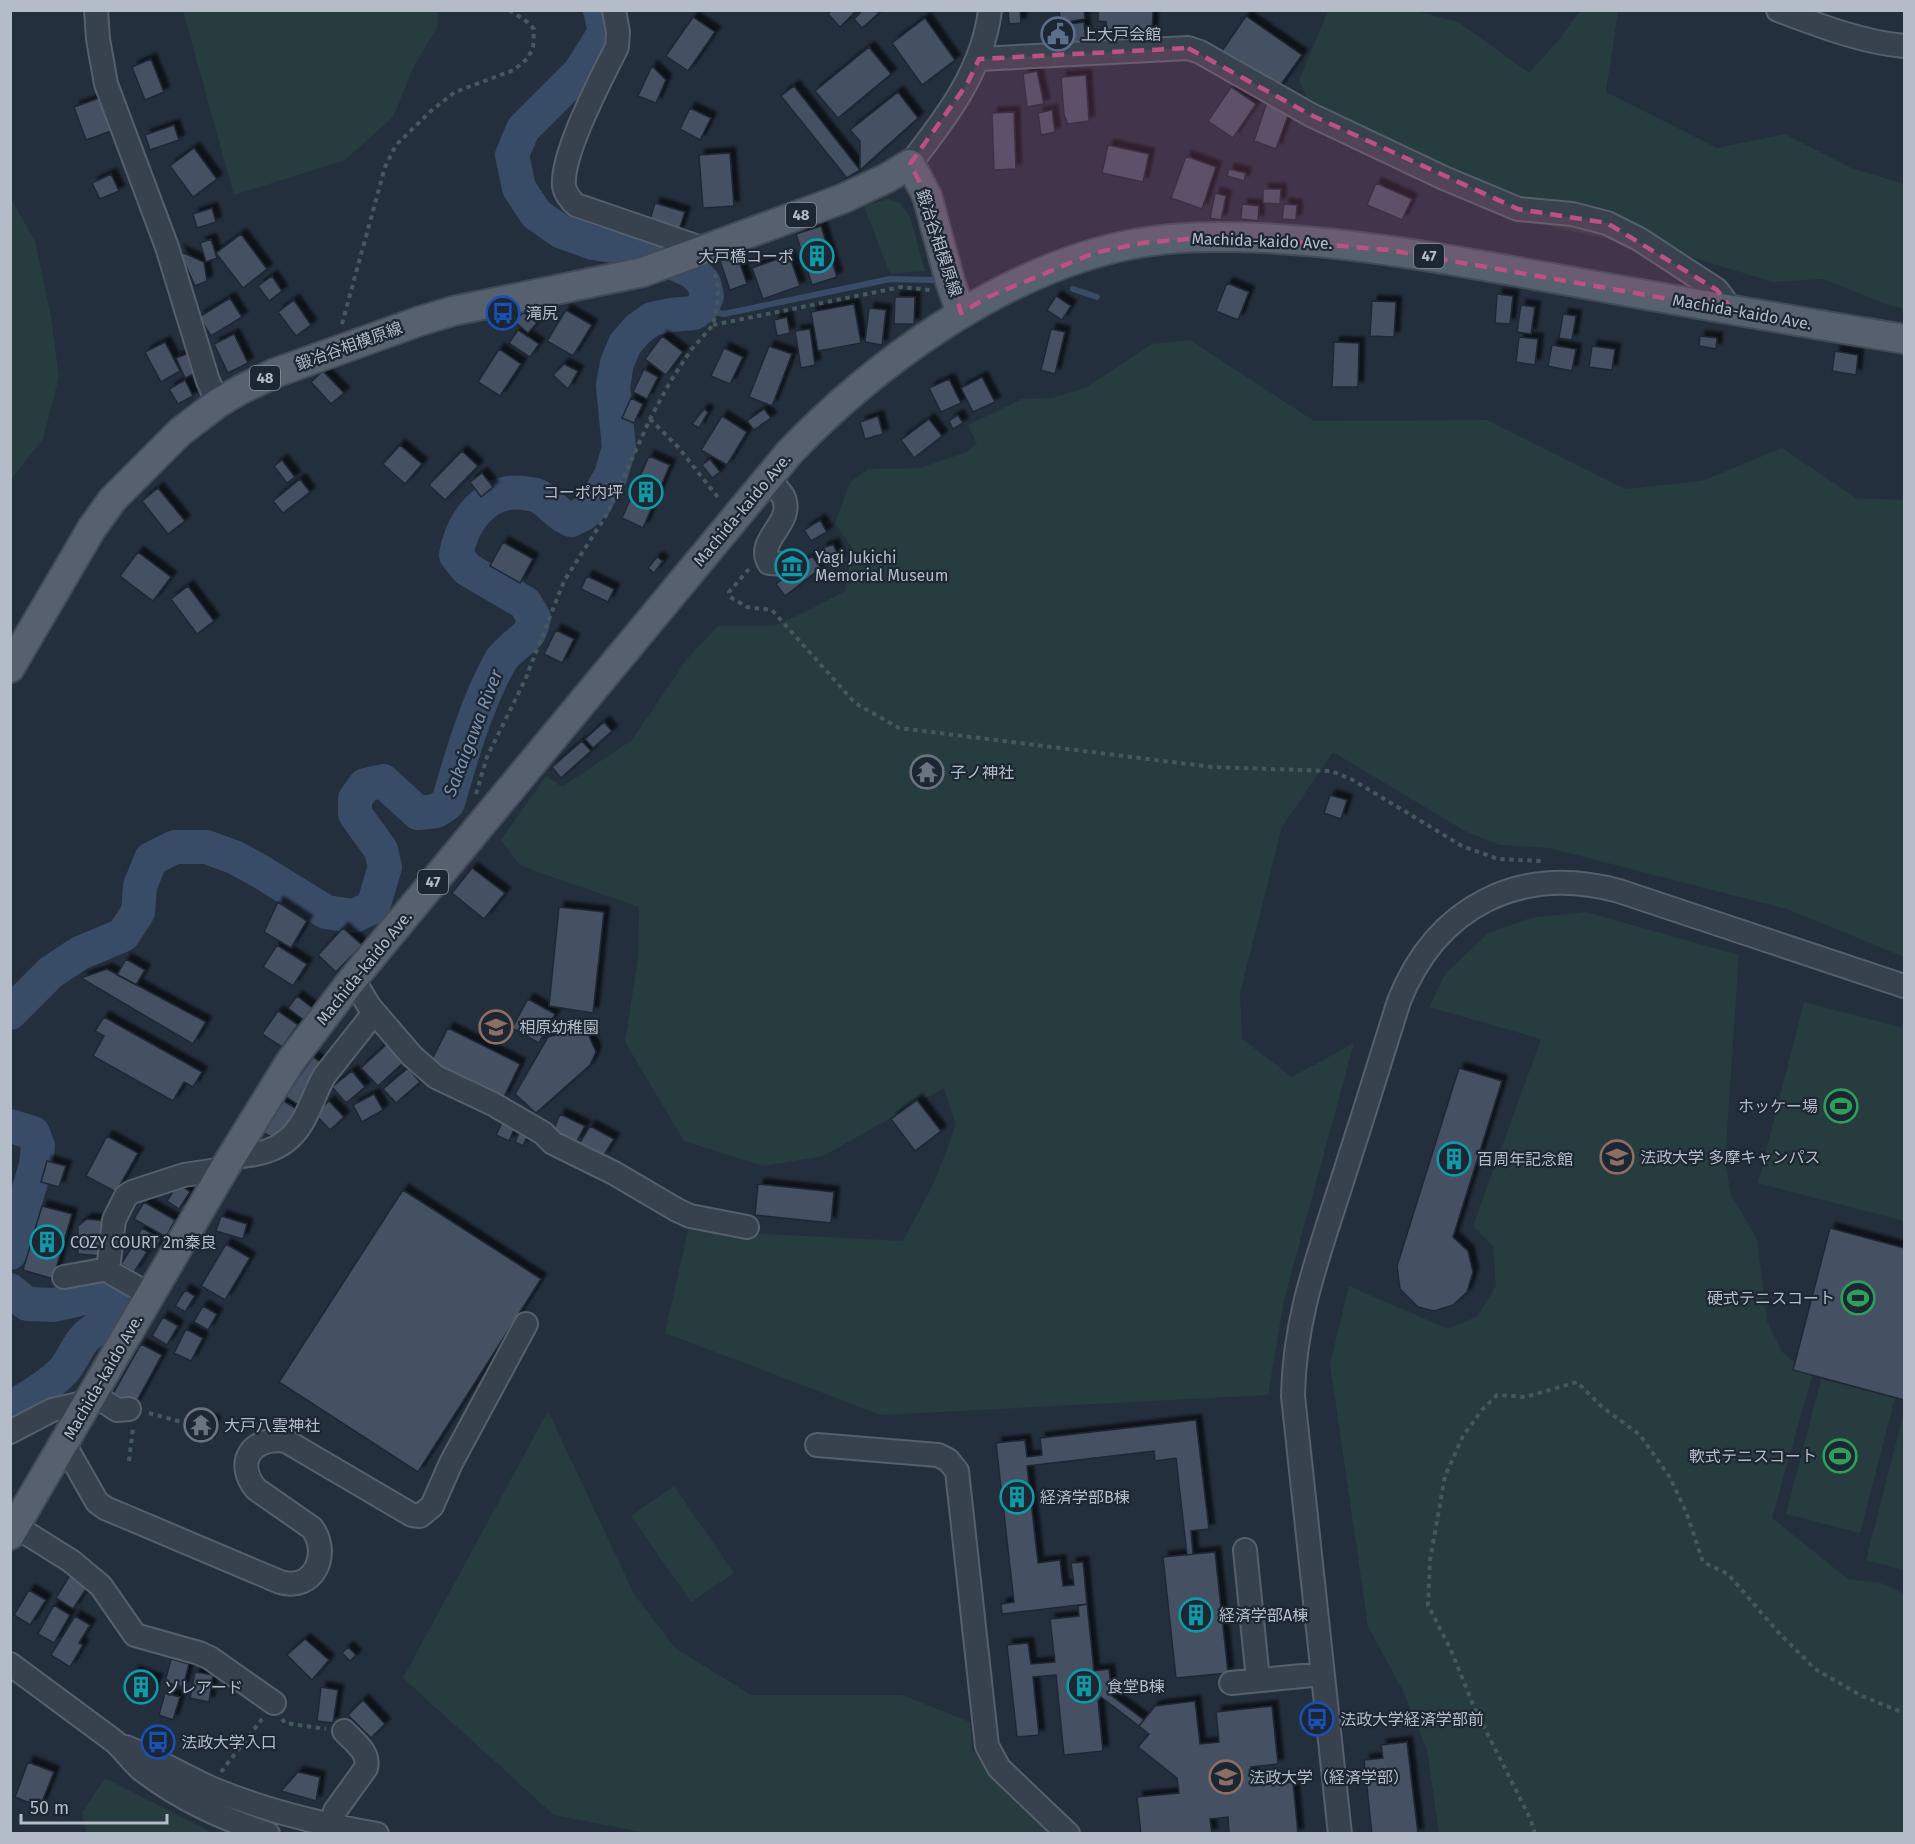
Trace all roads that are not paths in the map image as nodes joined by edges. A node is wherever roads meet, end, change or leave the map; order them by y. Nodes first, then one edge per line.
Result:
1 (96, 10) edge
2 (614, 10) edge
3 (990, 10) edge
4 (1778, 10) edge
5 (1905, 46) edge
6 (979, 59) junction
7 (910, 164) junction
8 (697, 254) junction
9 (957, 302) junction
10 (1732, 310) junction
11 (1905, 339) edge
12 (218, 403) junction
13 (768, 477) junction
14 (787, 564) dead end
15 (10, 668) edge
16 (353, 979) junction
17 (1905, 986) edge
18 (374, 1013) junction
19 (228, 1163) junction
20 (747, 1227) dead end
21 (108, 1269) junction
22 (64, 1277) dead end
23 (150, 1295) junction
24 (526, 1324) dead end
25 (91, 1398) junction
26 (131, 1418) road end
27 (10, 1432) edge
28 (64, 1443) junction
29 (817, 1446) dead end
30 (13, 1530) edge
31 (1245, 1550) dead end
32 (10, 1664) edge
33 (1322, 1674) junction
34 (1258, 1680) junction
35 (1231, 1683) dead end
36 (274, 1703) road end
37 (344, 1731) road end
38 (117, 1743) junction
39 (331, 1830) edge
40 (268, 1833) edge
41 (377, 1833) edge
42 (1068, 1833) edge
43 (1340, 1833) edge

1 - 12 street
2 - 8 street
3 - 6 street
4 - 5 street
6 - 7 street
6 - 10 street
7 - 8 main road, 48
7 - 9 main road, 鍛冶谷相模原線
8 - 12 main road, 鍛冶谷相模原線 / 48
9 - 10 main road, Machida-kaido Ave. / 47
9 - 13 main road, Machida-kaido Ave. / 47
10 - 11 main road, Machida-kaido Ave. / 47
12 - 15 main road, 鍛冶谷相模原線 / 48
13 - 14 street
13 - 16 main road, Machida-kaido Ave. / 47
16 - 18 street
16 - 19 main road, Machida-kaido Ave. / 47
17 - 33 street
18 - 19 street
18 - 20 street
19 - 21 street
19 - 23 main road, Machida-kaido Ave. / 47
21 - 22 street
21 - 23 street
23 - 25 main road, Machida-kaido Ave. / 47
24 - 28 street
25 - 26 street
25 - 27 street
25 - 28 main road, Machida-kaido Ave. / 47
28 - 30 main road, Machida-kaido Ave. / 47
29 - 42 street
30 - 36 street
31 - 34 street
32 - 38 street
33 - 34 street
33 - 43 street
34 - 35 street
37 - 39 street
38 - 39 street
38 - 40 street
39 - 41 street

